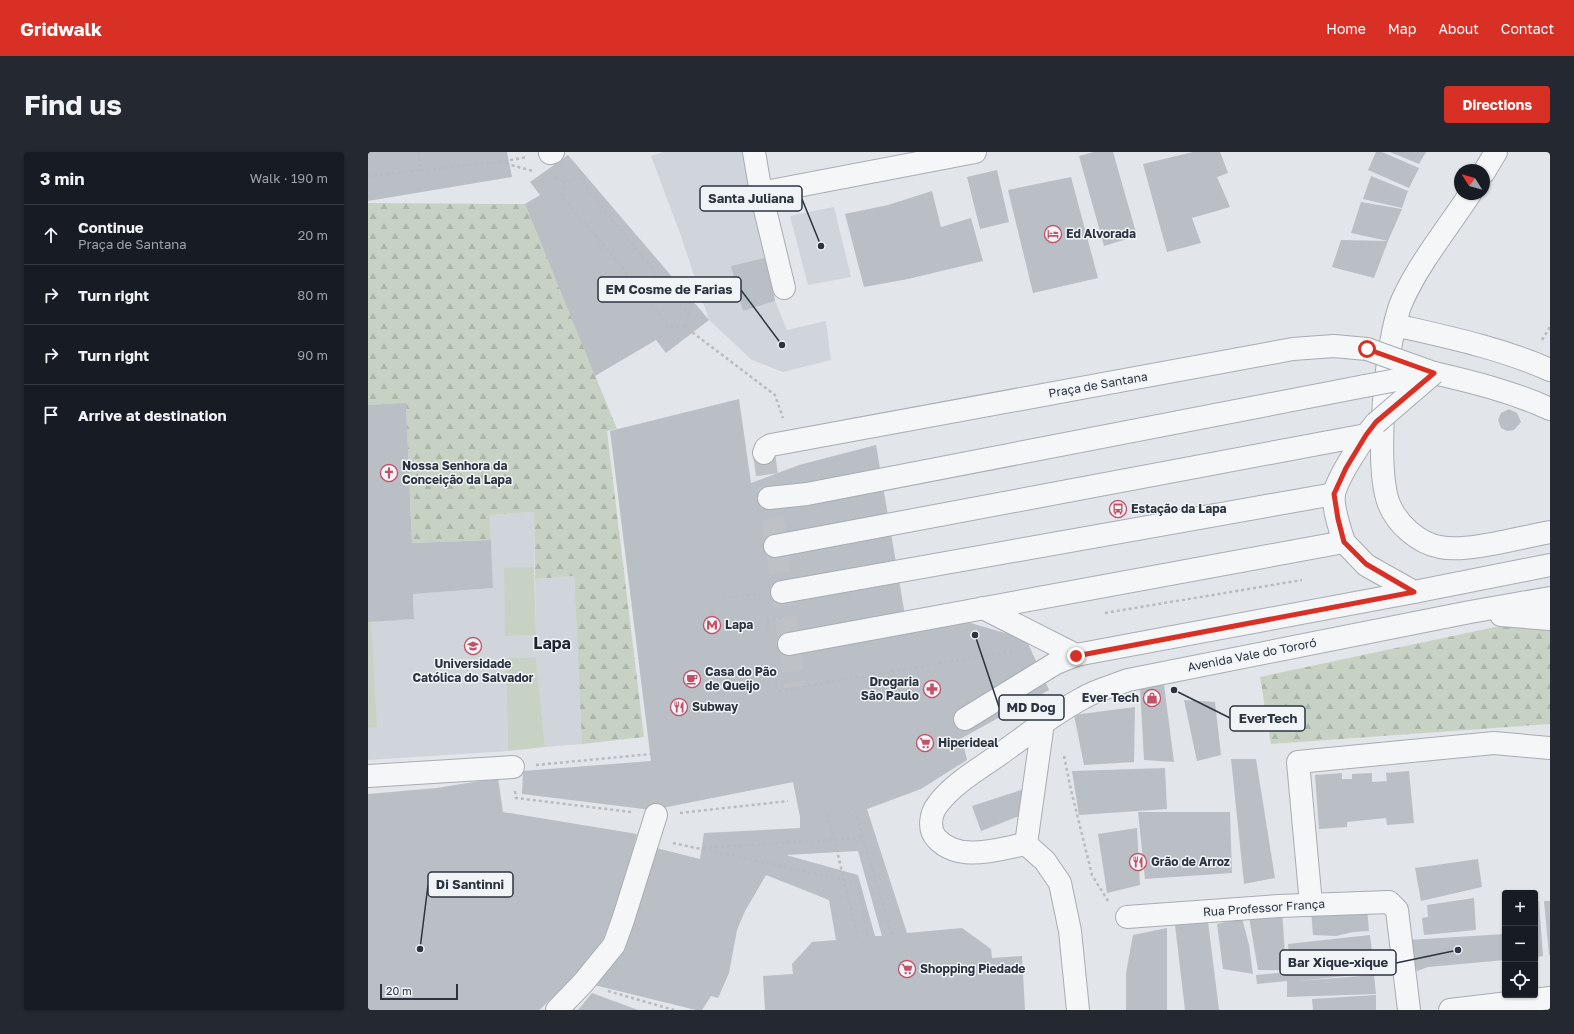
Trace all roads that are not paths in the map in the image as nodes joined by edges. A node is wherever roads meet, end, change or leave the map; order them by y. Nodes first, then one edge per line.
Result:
1 (754, 152) edge
2 (975, 152) edge
3 (1496, 152) edge
4 (1489, 164) edge
5 (761, 193) junction
6 (1466, 200) edge
7 (784, 288) dead end
8 (1395, 325) junction
9 (1550, 370) edge
10 (1434, 373) junction
11 (1550, 409) edge
12 (1371, 429) junction
13 (764, 453) dead end
14 (1334, 494) junction
15 (769, 498) dead end
16 (1550, 532) edge
17 (1344, 542) junction
18 (775, 546) dead end
19 (1550, 565) edge
20 (1414, 592) junction
21 (772, 593) road end
22 (1550, 598) edge
23 (983, 608) junction
24 (1470, 612) junction
25 (1550, 619) edge
26 (779, 640) road end
27 (1076, 656) junction
28 (966, 719) dead end
29 (1043, 723) junction
30 (1550, 748) edge
31 (513, 767) road end
32 (368, 776) edge
33 (656, 815) road end
34 (1026, 844) junction
35 (1311, 904) junction
36 (1127, 917) road end
37 (1550, 998) edge
38 (556, 1010) edge
39 (1078, 1010) edge
40 (1409, 1010) edge
41 (1450, 1010) edge

1 - 5 street
2 - 5 street
3 - 4 street
5 - 7 street
6 - 8 street
8 - 9 street
8 - 16 street
10 - 11 street, Praça de Santana
10 - 12 street, bridge
10 - 13 street, Praça de Santana, bridge
10 - 15 street, bridge
12 - 14 street
12 - 18 street
14 - 17 street
14 - 21 street
17 - 20 street
17 - 23 street
19 - 20 street
20 - 27 street
22 - 24 street, Avenida Vale do Tororó
23 - 26 street
23 - 27 street
24 - 25 street, Avenida Vale do Tororó
24 - 29 street, Avenida Vale do Tororó
27 - 28 street
29 - 34 street
29 - 34 street, Avenida Vale do Tororó
30 - 35 street
31 - 32 street
33 - 38 street
34 - 39 street
35 - 36 street, Rua Professor França
35 - 40 street, Rua Professor França
37 - 41 street

